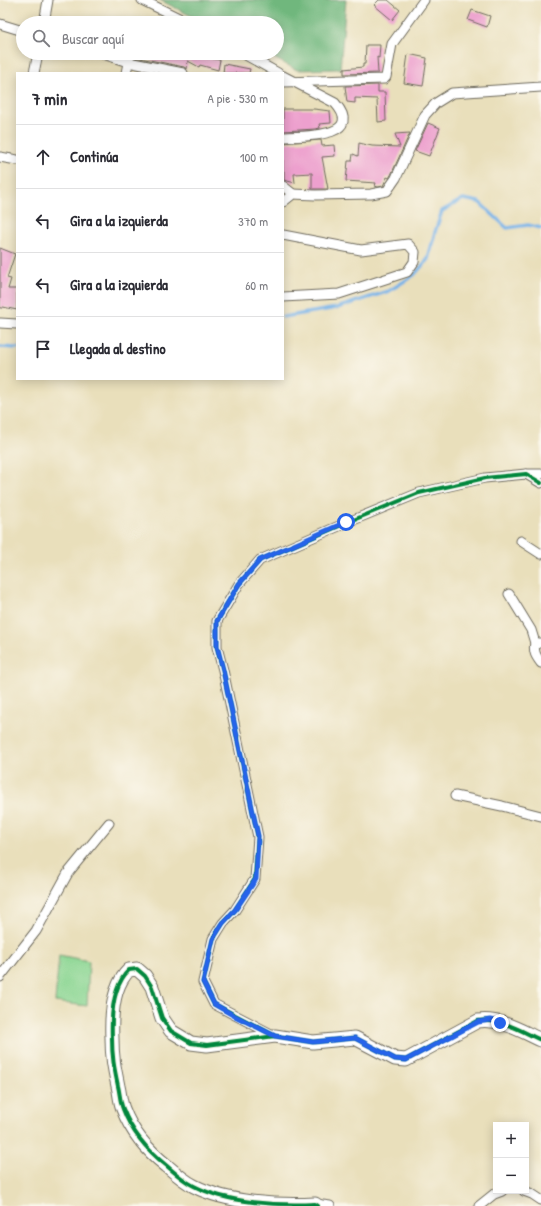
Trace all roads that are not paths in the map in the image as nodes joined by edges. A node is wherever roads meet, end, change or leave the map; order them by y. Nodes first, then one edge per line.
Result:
1 (48, 0) edge
2 (142, 0) edge
3 (424, 0) edge
4 (45, 16) edge
5 (175, 16) edge
6 (0, 24) edge
7 (16, 29) edge
8 (37, 60) edge
9 (129, 60) edge
10 (136, 60) edge
11 (255, 60) edge
12 (34, 72) edge
13 (126, 72) edge
14 (179, 72) edge
15 (276, 72) edge
16 (284, 77) edge
17 (284, 82) edge
18 (294, 82) junction
19 (541, 87) edge
20 (284, 137) edge
21 (0, 157) edge
22 (16, 158) edge
23 (284, 187) edge
24 (293, 194) junction
25 (284, 201) edge
26 (284, 234) edge
27 (284, 297) edge
28 (0, 322) edge
29 (16, 324) edge
30 (526, 474) junction
31 (541, 474) edge
32 (541, 483) edge
33 (521, 542) dead end
34 (541, 554) edge
35 (509, 594) dead end
36 (538, 643) edge
37 (541, 663) edge
38 (455, 796) dead end
39 (541, 816) edge
40 (109, 823) dead end
41 (0, 977) edge
42 (275, 1036) junction
43 (541, 1040) edge
44 (529, 1193) edge
45 (494, 1194) edge
46 (541, 1200) edge
47 (317, 1205) edge
48 (330, 1206) edge
49 (479, 1206) edge

1 - 4 street
2 - 5 street
3 - 18 street
6 - 7 street
8 - 12 street
9 - 13 street
10 - 14 street
11 - 15 street
16 - 18 street
17 - 18 street
18 - 20 street
19 - 24 street
21 - 22 street
23 - 24 street
24 - 25 street
26 - 27 street
28 - 29 street
30 - 31 street
30 - 32 street
30 - 42 street
33 - 34 street
35 - 36 street
36 - 37 street
38 - 39 street
40 - 41 street
42 - 43 street
42 - 47 street
44 - 46 street
45 - 49 street
47 - 48 street

